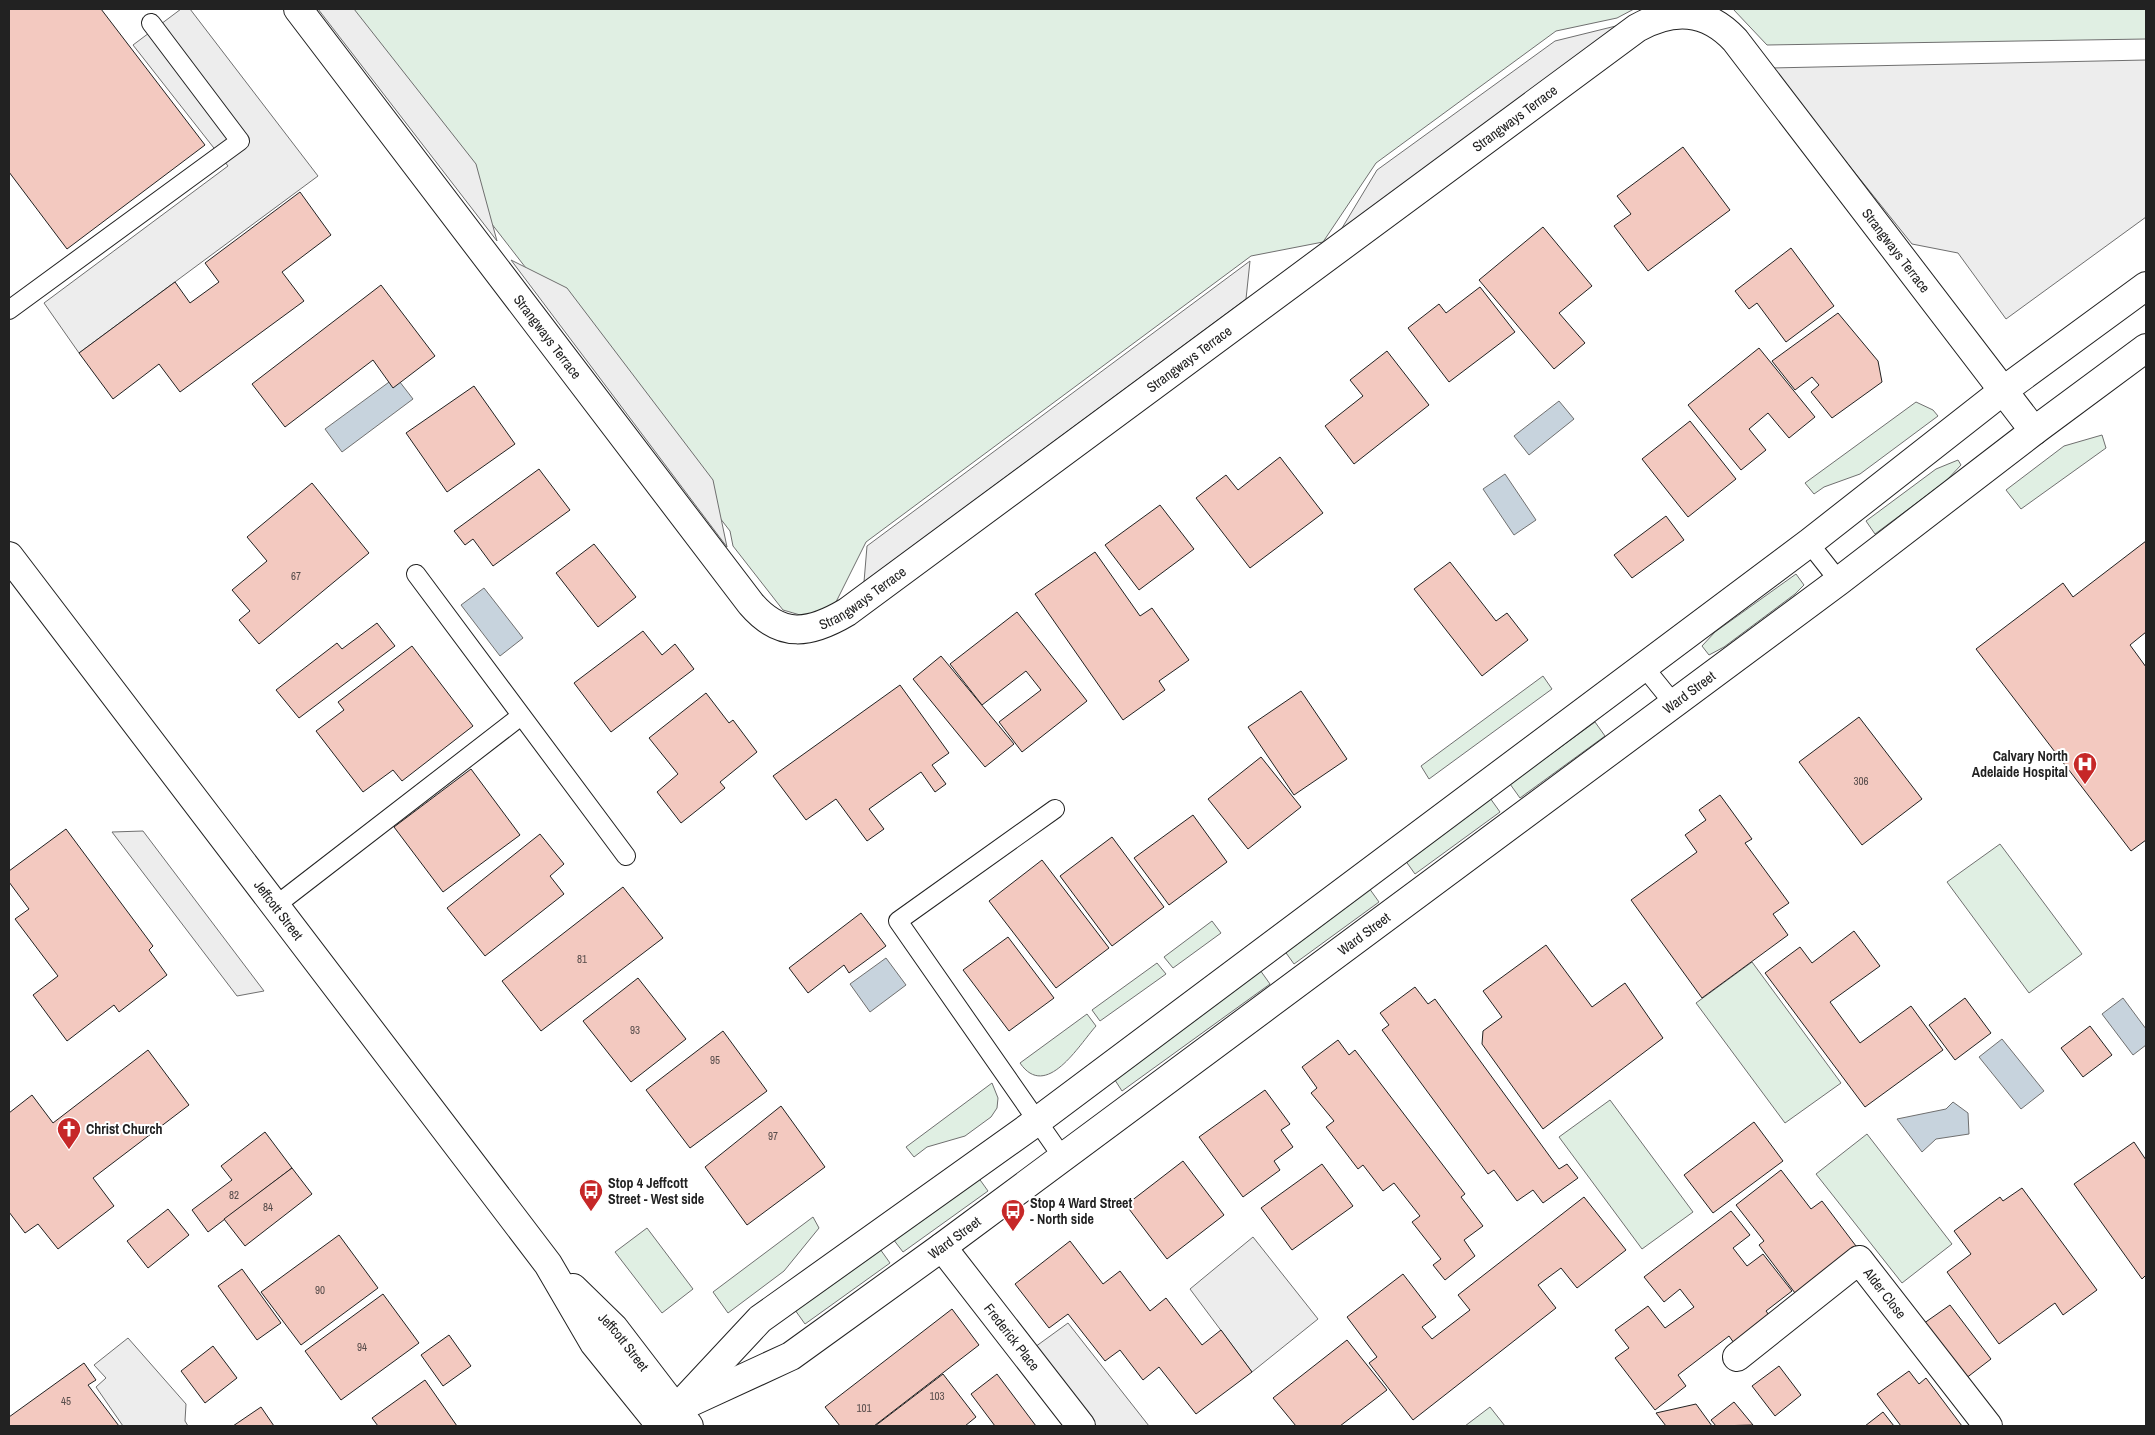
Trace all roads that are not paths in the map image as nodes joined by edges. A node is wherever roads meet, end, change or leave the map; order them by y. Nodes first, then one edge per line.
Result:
1 (298, 9) edge
2 (151, 23) dead end
3 (2146, 286) edge
4 (9, 310) edge
5 (2146, 348) edge
6 (2004, 390) junction
7 (2034, 431) junction
8 (1809, 543) junction
9 (9, 556) edge
10 (416, 574) dead end
11 (1839, 582) junction
12 (1644, 667) junction
13 (1674, 704) junction
14 (521, 716) junction
15 (1054, 809) dead end
16 (626, 856) dead end
17 (275, 906) junction
18 (1036, 1122) junction
19 (1062, 1158) junction
20 (942, 1247) junction
21 (1737, 1358) dead end
22 (667, 1422) edge
23 (1081, 1426) edge
24 (1988, 1426) edge

1 - 6 street, Strangways Terrace
2 - 4 lane
3 - 6 street
5 - 7 street
6 - 7 street, Strangways Terrace
6 - 8 street
7 - 11 street, Ward Street
8 - 11 lane
8 - 12 street
9 - 17 street, Jeffcott Street
10 - 14 lane
11 - 13 street, Ward Street
12 - 13 lane
12 - 18 street
13 - 19 street, Ward Street
14 - 16 lane
14 - 17 lane
15 - 18 lane
17 - 22 street, Jeffcott Street
18 - 19 lane
18 - 22 street
19 - 20 street, Ward Street
20 - 22 street, Ward Street
20 - 23 street, Frederick Place
21 - 24 street, Alder Close

